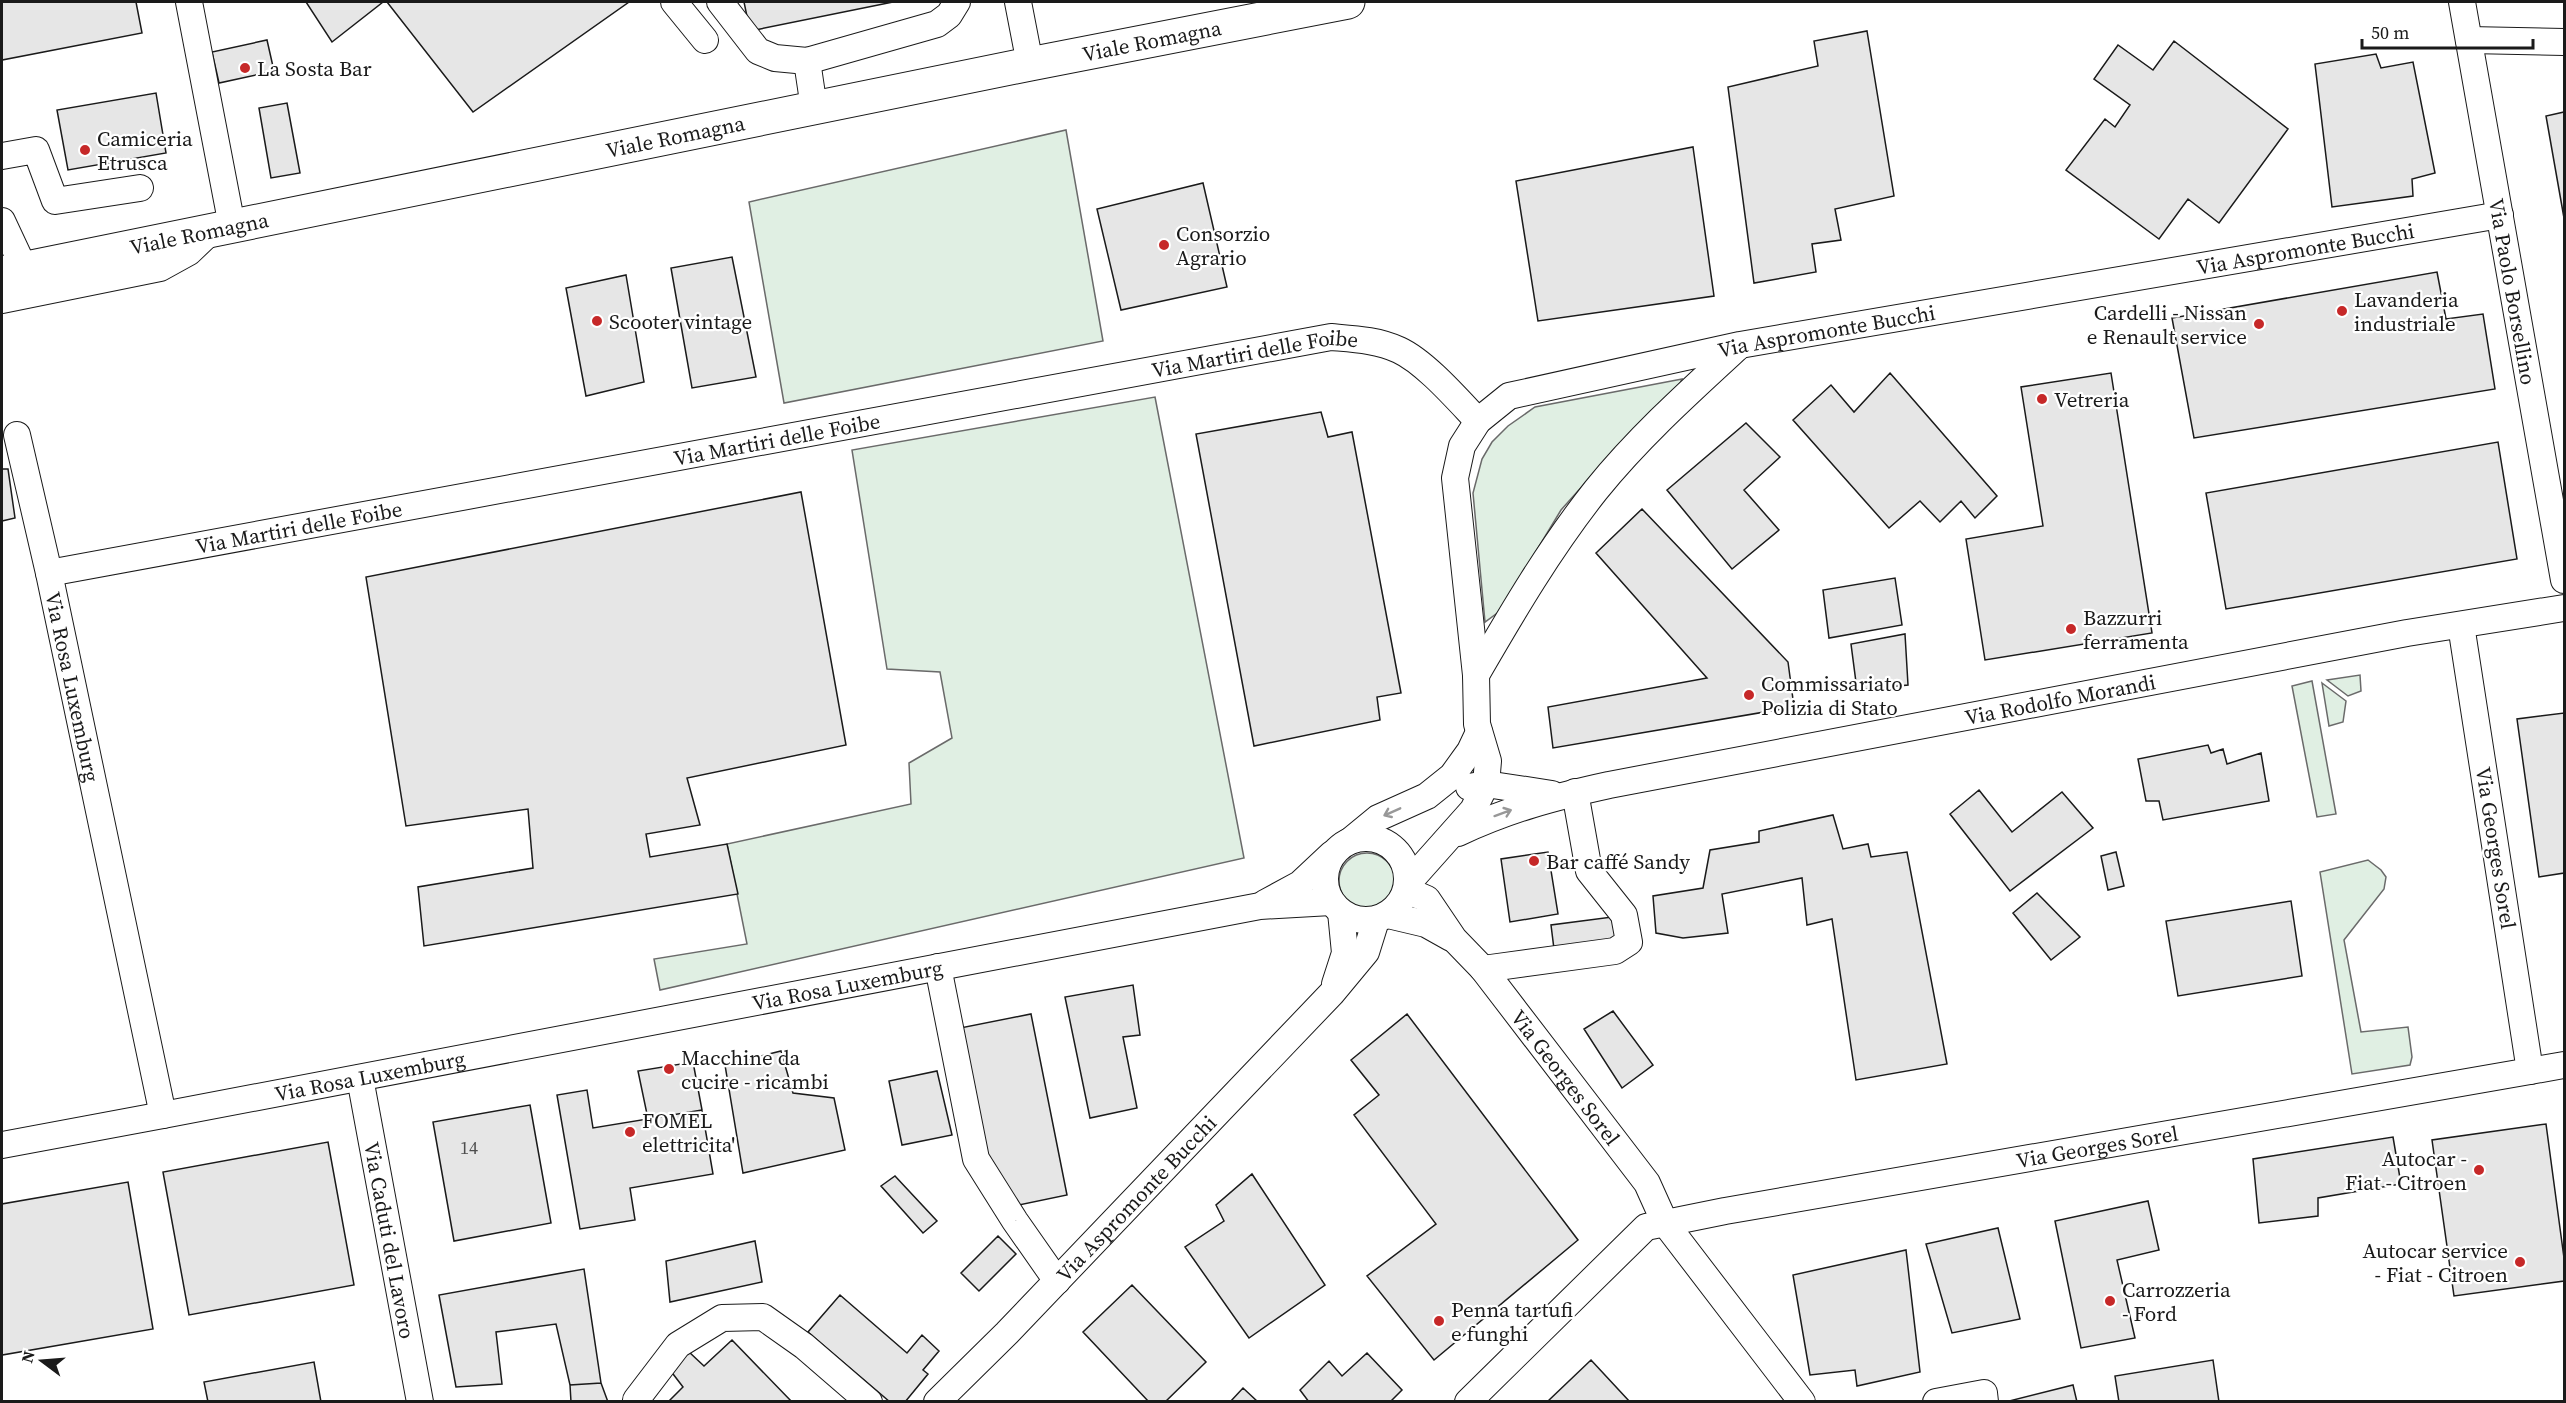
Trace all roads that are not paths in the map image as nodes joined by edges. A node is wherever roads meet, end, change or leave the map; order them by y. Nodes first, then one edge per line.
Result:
1 (189, 2) edge
2 (674, 2) edge
3 (720, 2) edge
4 (957, 2) edge
5 (1018, 2) edge
6 (1348, 2) edge
7 (2462, 2) edge
8 (1313, 5) edge
9 (705, 40) dead end
10 (2469, 40) junction
11 (2565, 42) edge
12 (807, 62) junction
13 (1030, 63) junction
14 (814, 108) junction
15 (2, 156) edge
16 (140, 188) dead end
17 (2500, 216) junction
18 (2, 222) edge
19 (222, 228) junction
20 (13, 271) edge
21 (2, 300) edge
22 (1740, 345) junction
23 (1478, 421) junction
24 (17, 435) dead end
25 (49, 573) junction
26 (2565, 580) edge
27 (2565, 608) edge
28 (2462, 625) junction
29 (1476, 675) junction
30 (1479, 732) junction
31 (1487, 772) junction
32 (1566, 794) junction
33 (1427, 796) junction
34 (1450, 837) junction
35 (1343, 846) junction
36 (1407, 886) junction
37 (1260, 906) junction
38 (1336, 907) junction
39 (1382, 917) junction
40 (1454, 939) junction
41 (938, 967) junction
42 (1483, 969) junction
43 (1332, 993) junction
44 (2565, 1065) edge
45 (2530, 1071) junction
46 (360, 1078) junction
47 (163, 1115) junction
48 (2, 1145) edge
49 (1665, 1223) junction
50 (1057, 1281) junction
51 (636, 1400) edge
52 (420, 1401) edge
53 (869, 1401) edge
54 (937, 1401) edge
55 (1468, 1401) edge
56 (1802, 1401) edge
57 (1936, 1401) edge
58 (1985, 1401) edge

1 - 19 street
2 - 9 street
3 - 12 street
4 - 12 street
5 - 13 street
6 - 8 main road, Viale Romagna
7 - 10 street, Via Paolo Borsellino
8 - 13 main road, Viale Romagna
10 - 11 street
10 - 17 street, Via Paolo Borsellino
12 - 14 street
13 - 14 main road, Viale Romagna
14 - 19 main road, Viale Romagna
15 - 16 street
17 - 22 street, Via Aspromonte Bucchi
17 - 26 street, Via Paolo Borsellino
18 - 20 street
19 - 20 main road, Viale Romagna
19 - 21 street
22 - 23 street, Via Aspromonte Bucchi
22 - 29 street
23 - 25 street, Via Martiri delle Foibe
23 - 29 street, Via Aspromonte Bucchi
24 - 25 street, Via Rosa Luxemburg
25 - 47 street, Via Rosa Luxemburg
27 - 28 street, Via Rodolfo Morandi
28 - 32 street, Via Rodolfo Morandi
28 - 45 street, Via Georges Sorel
29 - 30 street, Via Aspromonte Bucchi
30 - 31 street, Via Aspromonte Bucchi
30 - 33 street, Via Aspromonte Bucchi
31 - 32 street, Via Rodolfo Morandi
31 - 33 street, Via Aspromonte Bucchi
31 - 34 street, Via Aspromonte Bucchi
34 -> 32 street, Via Rodolfo Morandi
32 - 42 street
33 -> 35 street, Via Aspromonte Bucchi
34 - 36 street, Via Aspromonte Bucchi
35 - 36 street
35 - 37 street, Via Rosa Luxemburg
35 - 38 street, Via Aspromonte Bucchi
36 - 39 street, Via Aspromonte Bucchi
36 - 40 street, Via Georges Sorel
37 - 38 street, Via Rosa Luxemburg
37 - 41 street, Via Rosa Luxemburg
38 - 39 street
38 - 43 street, Via Aspromonte Bucchi
39 - 40 street, Via Georges Sorel
39 - 43 street, Via Aspromonte Bucchi
40 - 42 street, Via Georges Sorel
41 - 46 street, Via Rosa Luxemburg
41 - 50 street
42 - 49 street, Via Georges Sorel
43 - 50 street, Via Aspromonte Bucchi
44 - 45 street, Via Georges Sorel
45 - 49 street, Via Georges Sorel
46 - 47 street, Via Rosa Luxemburg
46 - 52 street, Via Caduti del Lavoro
47 - 48 street
49 - 55 street, Via Georges Sorel
49 - 56 street, Via Georges Sorel
50 - 54 street, Via Aspromonte Bucchi
51 - 53 street
57 - 58 street

